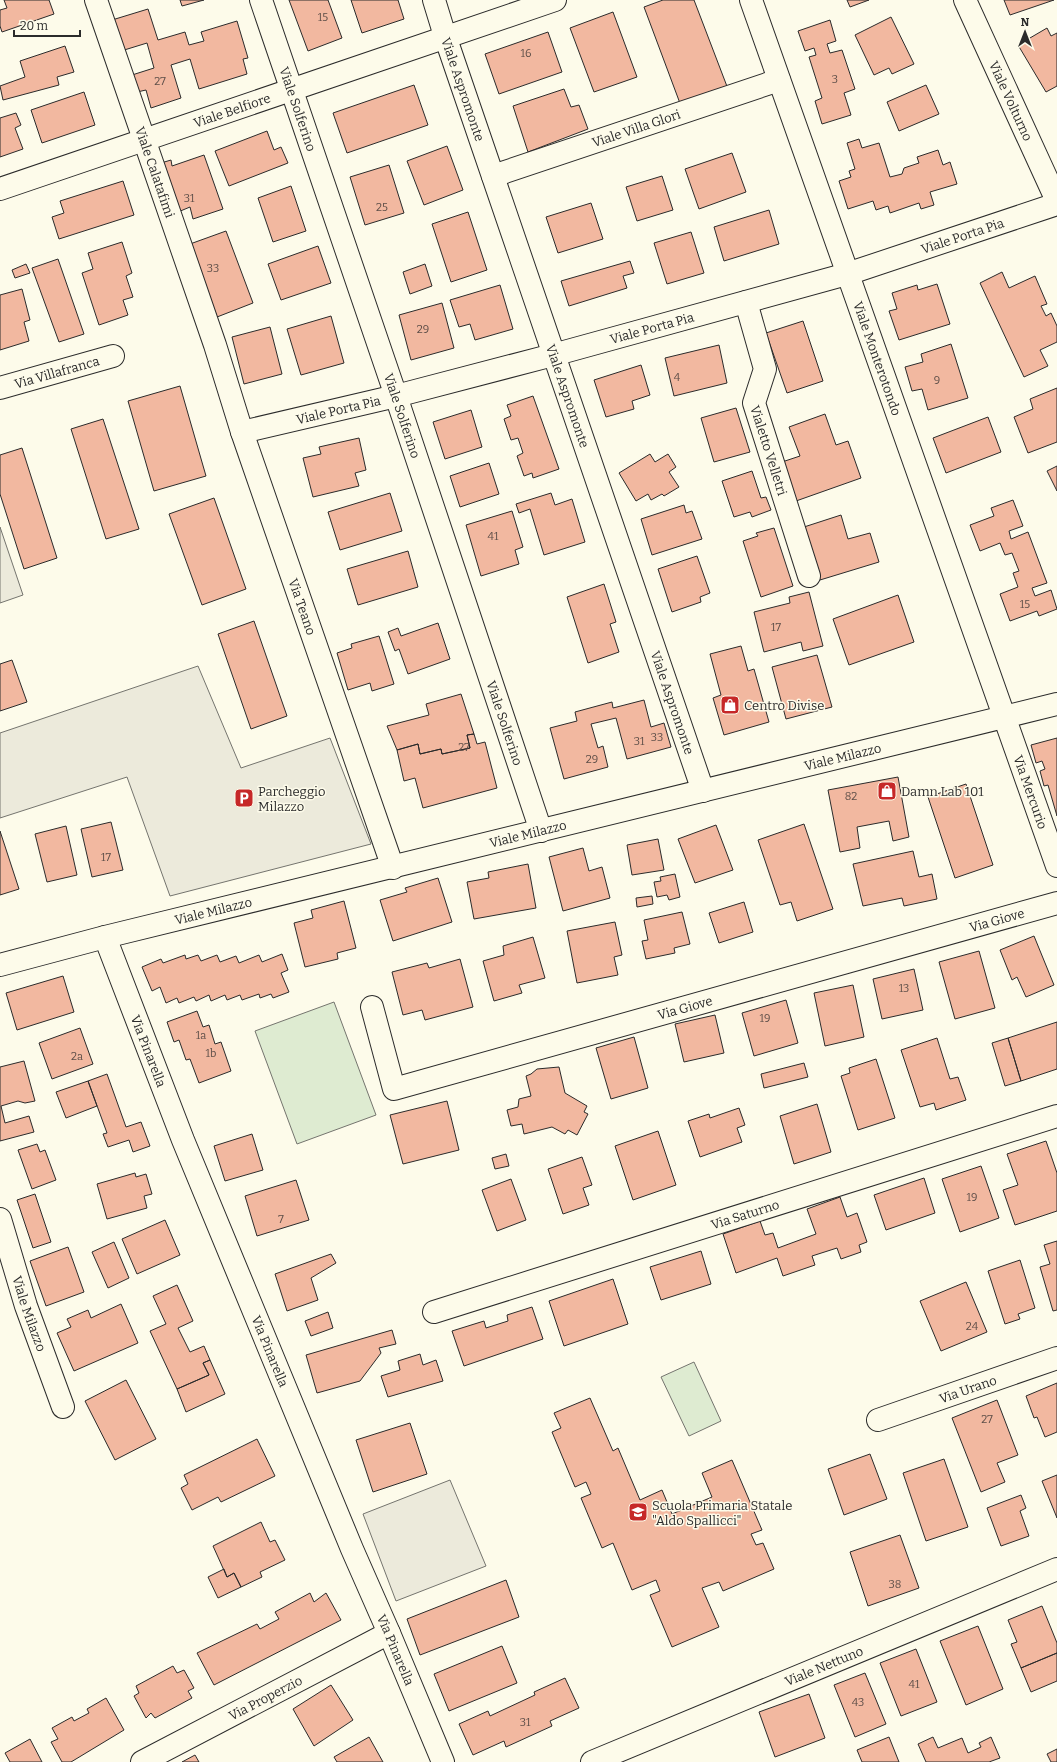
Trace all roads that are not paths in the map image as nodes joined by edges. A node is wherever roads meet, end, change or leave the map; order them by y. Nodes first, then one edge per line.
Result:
1 (96, 0) edge
2 (261, 0) edge
3 (434, 0) edge
4 (555, 0) edge
5 (751, 0) edge
6 (965, 0) edge
7 (445, 36) junction
8 (779, 80) junction
9 (291, 89) junction
10 (145, 139) junction
11 (493, 176) junction
12 (0, 189) edge
13 (1057, 201) edge
14 (1057, 204) edge
15 (846, 274) junction
16 (746, 302) junction
17 (215, 345) joint
18 (553, 355) junction
19 (113, 356) dead end
20 (0, 388) edge
21 (396, 396) junction
22 (242, 432) junction
23 (809, 576) dead end
24 (1057, 704) edge
25 (1005, 717) junction
26 (703, 792) junction
27 (541, 831) junction
28 (1057, 866) edge
29 (393, 868) junction
30 (1057, 903) edge
31 (105, 937) junction
32 (0, 965) edge
33 (372, 1006) dead end
34 (1057, 1116) edge
35 (0, 1219) edge
36 (434, 1312) dead end
37 (1057, 1358) edge
38 (63, 1407) dead end
39 (878, 1420) dead end
40 (1057, 1569) edge
41 (389, 1633) junction
42 (142, 1762) edge
43 (443, 1762) edge
44 (592, 1762) edge

1 - 10 street, Viale Calatafimi
2 - 9 street, Viale Solferino
3 - 7 street, Viale Aspromonte
4 - 7 street, Viale Belfiore
5 - 8 street, Viale Monterotondo
6 - 13 street, Viale Volturno
7 - 9 street, Viale Belfiore
7 - 11 street, Viale Aspromonte
8 - 11 street, Viale Villa Glori
8 - 15 street, Viale Monterotondo
9 - 10 street, Viale Belfiore
9 - 21 street, Viale Solferino
10 - 12 street, Viale Belfiore
10 - 17 street, Viale Calatafimi
11 - 18 street, Viale Aspromonte
14 - 15 street, Viale Porta Pia
15 - 16 street, Viale Porta Pia
15 - 25 street, Viale Monterotondo
16 - 18 street, Viale Porta Pia
16 - 23 street, Vialetto Velletri
17 - 22 street, Via Teano
18 - 21 street, Viale Porta Pia
18 - 26 street, Viale Aspromonte
19 - 20 street, Via Villafranca
21 - 22 street, Viale Porta Pia
21 - 27 street, Viale Solferino
22 - 29 street, Via Teano
24 - 25 street, Viale Milazzo
25 - 26 street, Viale Milazzo
25 - 28 street, Via Mercurio
26 - 27 street, Viale Milazzo
27 - 29 street, Viale Milazzo
29 - 31 street, Viale Milazzo
30 - 33 street, Via Giove
31 - 32 street, Viale Milazzo
31 - 41 street, Via Pinarella
34 - 36 street, Via Saturno
35 - 38 street, Viale Milazzo
37 - 39 street, Via Urano
40 - 44 street, Viale Nettuno
41 - 42 street, Via Properzio
41 - 43 street, Via Pinarella

